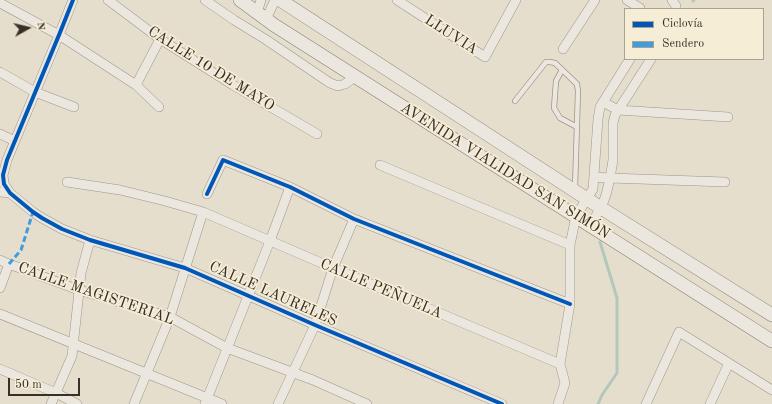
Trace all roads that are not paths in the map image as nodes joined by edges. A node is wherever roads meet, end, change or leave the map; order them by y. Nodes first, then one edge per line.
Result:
1 (73, 0) edge
2 (108, 0) edge
3 (205, 0) edge
4 (240, 0) edge
5 (261, 0) edge
6 (275, 0) edge
7 (280, 0) edge
8 (396, 0) edge
9 (595, 0) edge
10 (627, 0) edge
11 (512, 1) edge
12 (0, 3) edge
13 (641, 6) edge
14 (266, 19) junction
15 (59, 35) junction
16 (160, 39) junction
17 (265, 39) junction
18 (563, 49) dead end
19 (629, 60) edge
20 (650, 60) edge
21 (562, 70) junction
22 (0, 72) edge
23 (356, 76) junction
24 (136, 85) junction
25 (35, 92) junction
26 (515, 101) dead end
27 (604, 102) junction
28 (74, 107) dead end
29 (159, 107) dead end
30 (618, 110) junction
31 (728, 117) dead end
32 (577, 127) junction
33 (0, 134) edge
34 (317, 134) dead end
35 (15, 141) junction
36 (380, 165) dead end
37 (594, 177) junction
38 (610, 178) junction
39 (67, 182) dead end
40 (725, 182) dead end
41 (290, 187) junction
42 (574, 191) junction
43 (0, 192) edge
44 (10, 193) junction
45 (207, 194) dead end
46 (587, 199) junction
47 (601, 208) junction
48 (203, 212) junction
49 (576, 216) junction
50 (354, 219) junction
51 (590, 226) junction
52 (90, 240) junction
53 (270, 241) junction
54 (570, 245) junction
55 (0, 260) edge
56 (9, 264) junction
57 (185, 268) junction
58 (333, 268) junction
59 (0, 288) edge
60 (79, 290) junction
61 (248, 296) junction
62 (570, 304) junction
63 (0, 314) edge
64 (772, 315) edge
65 (170, 317) junction
66 (315, 326) junction
67 (772, 341) edge
68 (74, 344) junction
69 (227, 348) junction
70 (729, 363) junction
71 (560, 364) junction
72 (0, 369) edge
73 (147, 373) junction
74 (294, 373) junction
75 (772, 390) edge
76 (56, 393) junction
77 (206, 401) edge
78 (51, 404) edge
79 (77, 404) edge
80 (134, 404) edge
81 (222, 404) edge
82 (278, 404) edge
83 (367, 404) edge
84 (502, 404) edge
85 (558, 404) edge
86 (646, 404) edge
87 (710, 404) edge

1 - 15 street
2 - 16 street, CALLE 10 DE MAYO
3 - 17 street
4 - 14 main road, AVENIDA VIALIDAD SAN SIMÓN
5 - 14 street
6 - 14 street
7 - 42 main road, AVENIDA VIALIDAD SAN SIMÓN
8 - 11 street, LLUVIA
9 - 18 street
10 - 13 street
12 - 15 street
14 - 17 street
14 - 23 main road, AVENIDA VIALIDAD SAN SIMÓN
15 - 24 street
15 - 25 street
16 - 24 street
16 - 34 street, CALLE 10 DE MAYO
17 - 23 street
19 - 27 street
20 - 30 street
21 - 26 lane
21 - 32 lane
21 - 32 lane
22 - 25 street
23 - 49 main road, AVENIDA VIALIDAD SAN SIMÓN
24 - 29 street
25 - 28 street
25 - 35 street
27 - 30 street
27 - 37 street
30 - 31 street
30 - 38 street
32 - 42 lane
33 - 35 street
35 - 44 street
36 - 54 street
37 - 38 street
37 - 46 street
38 - 40 street
38 - 47 street
39 - 48 street, CALLE PEÑUELA
41 - 45 street
41 - 50 street
41 - 53 street
42 - 46 main road, AVENIDA VIALIDAD SAN SIMÓN
43 - 44 street
44 - 52 street, CALLE LAURELES
46 - 47 main road, AVENIDA VIALIDAD SAN SIMÓN
46 - 49 street
47 - 51 street
47 - 64 main road, AVENIDA VIALIDAD SAN SIMÓN
48 - 53 street, CALLE PEÑUELA
48 - 57 street
49 - 51 main road, AVENIDA VIALIDAD SAN SIMÓN
49 - 54 street
50 - 58 street
50 - 62 street
51 - 67 main road, AVENIDA VIALIDAD SAN SIMÓN
52 - 57 street, CALLE LAURELES
52 - 60 street
53 - 58 street, CALLE PEÑUELA
53 - 61 street
54 - 62 street
55 - 56 street, CALLE MAGISTERIAL
56 - 59 street
56 - 60 street, CALLE MAGISTERIAL
57 - 61 street, CALLE LAURELES
57 - 65 street
58 - 66 street
58 - 71 street, CALLE PEÑUELA
60 - 65 street, CALLE MAGISTERIAL
60 - 68 street
61 - 66 street, CALLE LAURELES
61 - 69 street
62 - 71 street
63 - 68 street
65 - 69 street, CALLE MAGISTERIAL
65 - 73 street
66 - 74 street
66 - 84 street, CALLE LAURELES
68 - 73 street
68 - 76 street
69 - 74 street, CALLE MAGISTERIAL
69 - 77 street
70 - 75 street
70 - 86 street
70 - 87 street
71 - 85 street
72 - 76 street
73 - 77 street
73 - 80 street
74 - 82 street
74 - 83 street, CALLE MAGISTERIAL
76 - 78 street
76 - 79 street
77 - 81 street

